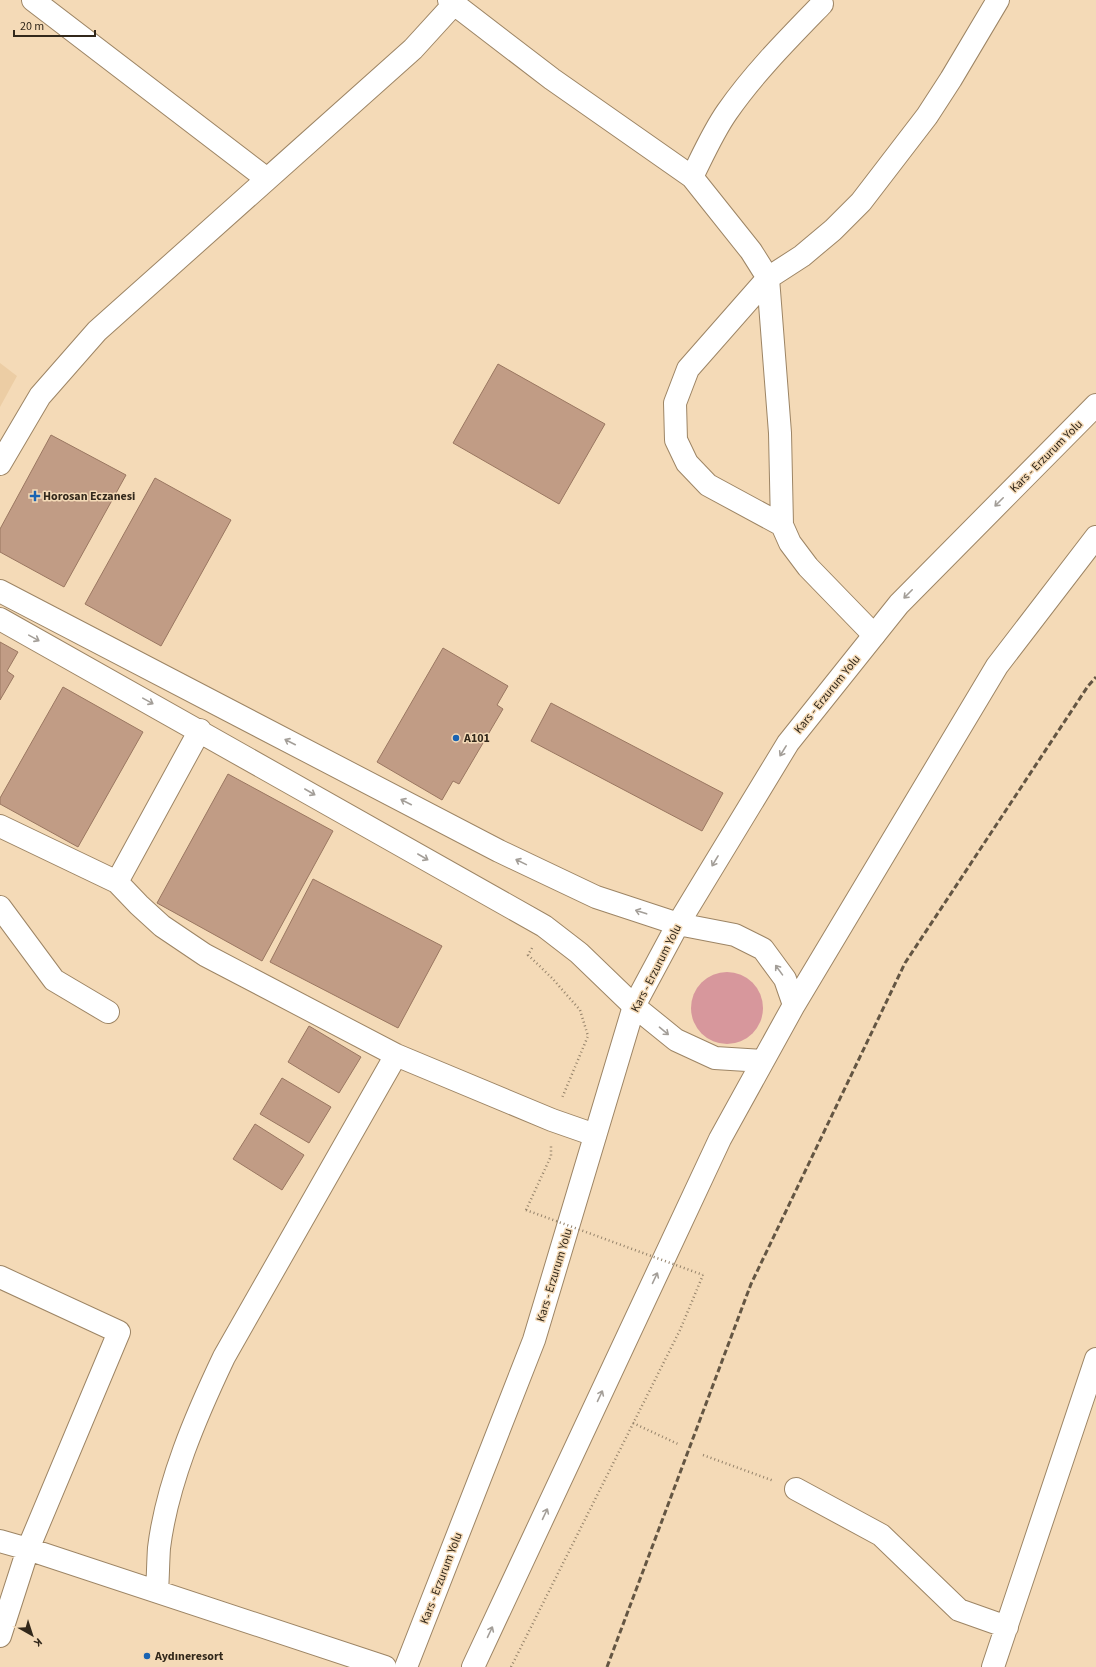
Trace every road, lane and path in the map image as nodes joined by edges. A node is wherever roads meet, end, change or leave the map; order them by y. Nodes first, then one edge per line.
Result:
1 (33, 0) edge
2 (998, 0) edge
3 (452, 2) edge
4 (822, 4) dead end
5 (692, 177) junction
6 (267, 179) junction
7 (768, 278) junction
8 (1096, 405) edge
9 (0, 464) edge
10 (782, 525) junction
11 (1096, 537) edge
12 (0, 591) edge
13 (0, 618) edge
14 (874, 635) junction
15 (200, 730) junction
16 (0, 826) edge
17 (117, 882) junction
18 (0, 907) edge
19 (678, 924) junction
20 (544, 926) junction
21 (794, 1005) junction
22 (634, 1006) junction
23 (108, 1012) dead end
24 (396, 1055) junction
25 (763, 1061) junction
26 (552, 1120) junction
27 (595, 1135) junction
28 (0, 1277) edge
29 (1096, 1359) edge
30 (633, 1423) junction
31 (678, 1444) dead end
32 (703, 1455) dead end
33 (796, 1489) joint
34 (0, 1541) edge
35 (28, 1549) junction
36 (157, 1591) junction
37 (1007, 1627) junction
38 (0, 1636) edge
39 (385, 1667) edge
40 (406, 1667) edge
41 (473, 1667) edge
42 (511, 1667) edge
43 (993, 1667) edge

1 - 6 main road
2 - 7 main road
3 - 5 main road
3 - 6 main road
4 - 5 main road
5 - 7 main road
6 - 9 main road
7 - 10 main road
7 - 10 main road
8 -> 14 main road, Kars - Erzurum Yolu
10 - 14 main road
11 - 21 main road
19 -> 12 main road
13 -> 15 main road
14 -> 19 main road, Kars - Erzurum Yolu
15 - 17 main road
15 -> 20 main road
16 - 17 main road
17 - 24 main road
18 - 23 main road
21 -> 19 main road
19 - 22 main road, Kars - Erzurum Yolu
20 - 22 main road
20 - 26 path
21 - 25 main road
22 -> 25 main road
22 - 27 main road, Kars - Erzurum Yolu
24 - 26 main road
24 - 36 main road
41 -> 25 main road
26 - 27 main road
26 - 30 path, bridge
27 - 40 main road, Kars - Erzurum Yolu
28 - 35 main road
29 - 37 main road
30 - 31 path
30 - 42 path
32 - 33 path
33 - 37 main road
34 - 35 main road
35 - 36 main road
35 - 38 main road
36 - 39 main road
37 - 43 main road

